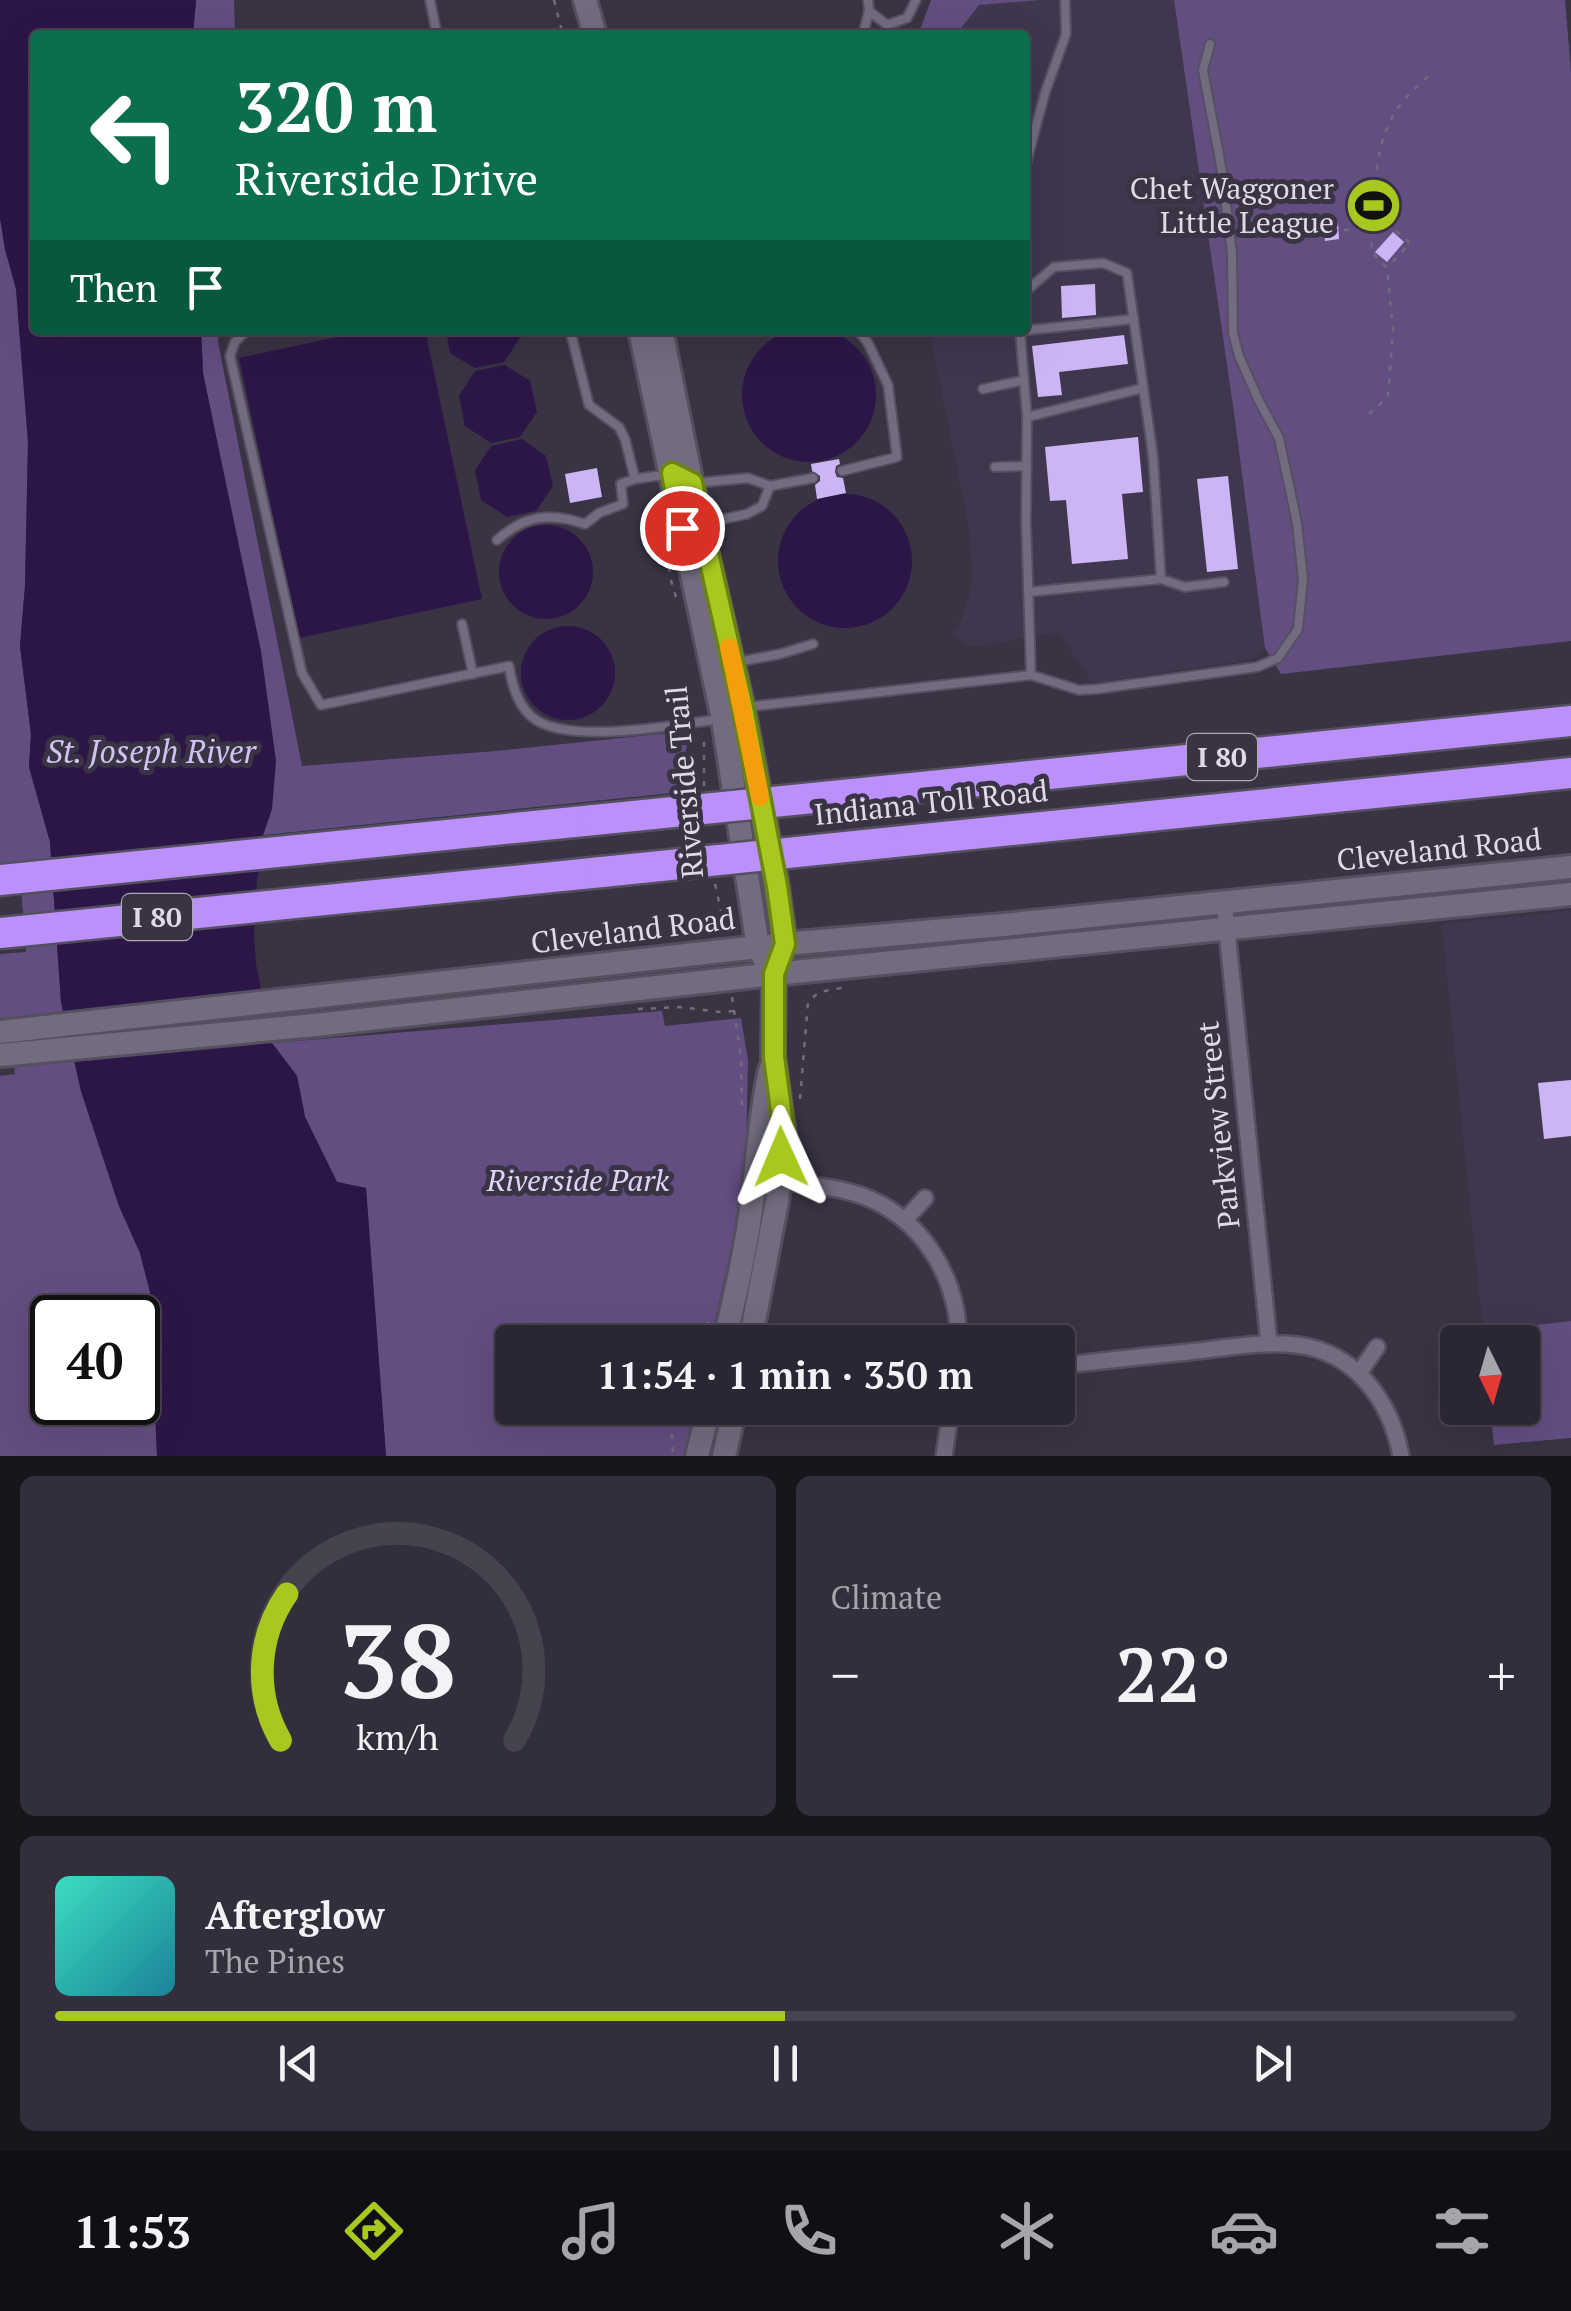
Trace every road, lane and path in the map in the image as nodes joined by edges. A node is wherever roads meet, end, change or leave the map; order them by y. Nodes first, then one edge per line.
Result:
1 (430, 0) edge
2 (554, 0) edge
3 (572, 0) edge
4 (586, 0) edge
5 (868, 0) edge
6 (916, 0) edge
7 (1065, 0) edge
8 (869, 11) junction
9 (435, 30) edge
10 (562, 30) edge
11 (579, 30) edge
12 (594, 30) edge
13 (864, 30) edge
14 (1210, 44) dead end
15 (1433, 72) dead end
16 (1030, 150) edge
17 (1374, 214) junction
18 (1373, 228) junction
19 (1344, 230) dead end
20 (1387, 268) junction
21 (1030, 288) edge
22 (1134, 319) junction
23 (1030, 330) edge
24 (242, 335) edge
25 (571, 335) edge
26 (641, 335) edge
27 (662, 335) edge
28 (862, 335) edge
29 (1020, 335) edge
30 (1024, 380) junction
31 (1143, 388) junction
32 (983, 389) dead end
33 (1369, 414) dead end
34 (1027, 417) junction
35 (995, 466) dead end
36 (1026, 466) junction
37 (842, 471) dead end
38 (682, 478) junction
39 (814, 478) dead end
40 (634, 479) junction
41 (770, 486) junction
42 (683, 533) junction
43 (497, 540) dead end
44 (1161, 578) junction
45 (1224, 582) dead end
46 (1028, 592) junction
47 (678, 604) dead end
48 (462, 624) dead end
49 (813, 644) dead end
50 (732, 663) junction
51 (474, 674) junction
52 (1030, 675) junction
53 (723, 716) junction
54 (1571, 721) edge
55 (1571, 773) edge
56 (703, 792) dead end
57 (1571, 867) edge
58 (713, 871) dead end
59 (0, 880) edge
60 (1571, 894) edge
61 (1224, 901) junction
62 (1226, 930) junction
63 (0, 933) edge
64 (724, 937) dead end
65 (785, 944) junction
66 (758, 947) junction
67 (774, 974) junction
68 (852, 986) dead end
69 (732, 1001) dead end
70 (4, 1043) edge
71 (798, 1114) dead end
72 (742, 1125) dead end
73 (767, 1180) junction
74 (925, 1198) dead end
75 (905, 1220) junction
76 (710, 1320) dead end
77 (705, 1325) edge
78 (728, 1325) edge
79 (754, 1325) edge
80 (957, 1325) edge
81 (1269, 1344) junction
82 (1377, 1346) dead end
83 (1075, 1364) edge
84 (1359, 1372) junction
85 (672, 1425) edge
86 (705, 1425) edge
87 (731, 1425) edge
88 (949, 1425) edge
89 (673, 1456) edge
90 (698, 1456) edge
91 (724, 1456) edge
92 (944, 1456) edge
93 (1401, 1456) edge

1 - 9 lane
2 - 10 path
3 - 11 main road
4 - 12 main road
5 - 8 lane
6 - 8 lane
7 - 16 lane
8 - 13 lane
14 - 52 lane
15 - 17 path
17 - 18 path
17 - 20 path
18 - 19 path
18 - 20 path
20 - 33 path
21 - 22 lane
22 - 23 lane
22 - 31 lane
24 - 51 lane
25 - 40 lane
26 - 38 main road
27 - 38 main road
28 - 37 lane
29 - 30 lane
30 - 32 lane
30 - 34 lane
31 - 34 lane
31 - 44 lane
34 - 36 lane
35 - 36 lane
36 - 46 lane
38 - 40 lane
38 - 41 lane
38 - 42 main road
39 - 41 lane
40 - 43 lane
41 - 42 lane
42 - 47 path
42 - 50 main road
42 - 53 main road
44 - 45 lane
44 - 46 lane
46 - 52 lane
48 - 51 lane
49 - 50 lane
50 - 53 main road
51 - 53 lane
52 - 53 lane
53 - 56 path, Riverside Trail
53 - 65 main road
53 - 66 main road
54 - 59 highway, Indiana Toll Road / I 80, bridge
55 - 63 highway, Indiana Toll Road / I 80, bridge
57 - 61 main road, Cleveland Road
58 - 64 path, Riverside Trail
60 - 62 main road, Cleveland Road
61 - 62 street, Parkview Street
61 - 65 main road, Cleveland Road
62 - 67 main road, Cleveland Road
62 - 81 street, Parkview Street
65 - 66 main road, Cleveland Road
65 - 67 main road
66 - 67 main road
66 - 70 main road, Cleveland Road
67 - 70 main road, Cleveland Road
67 - 73 main road
68 - 71 path
69 - 72 path
73 - 75 street
73 - 78 main road
73 - 79 main road
74 - 75 street
75 - 80 street
76 - 77 path
81 - 83 street
81 - 84 street
82 - 84 street
84 - 93 street
85 - 89 path
86 - 90 main road
87 - 91 main road
88 - 92 street

